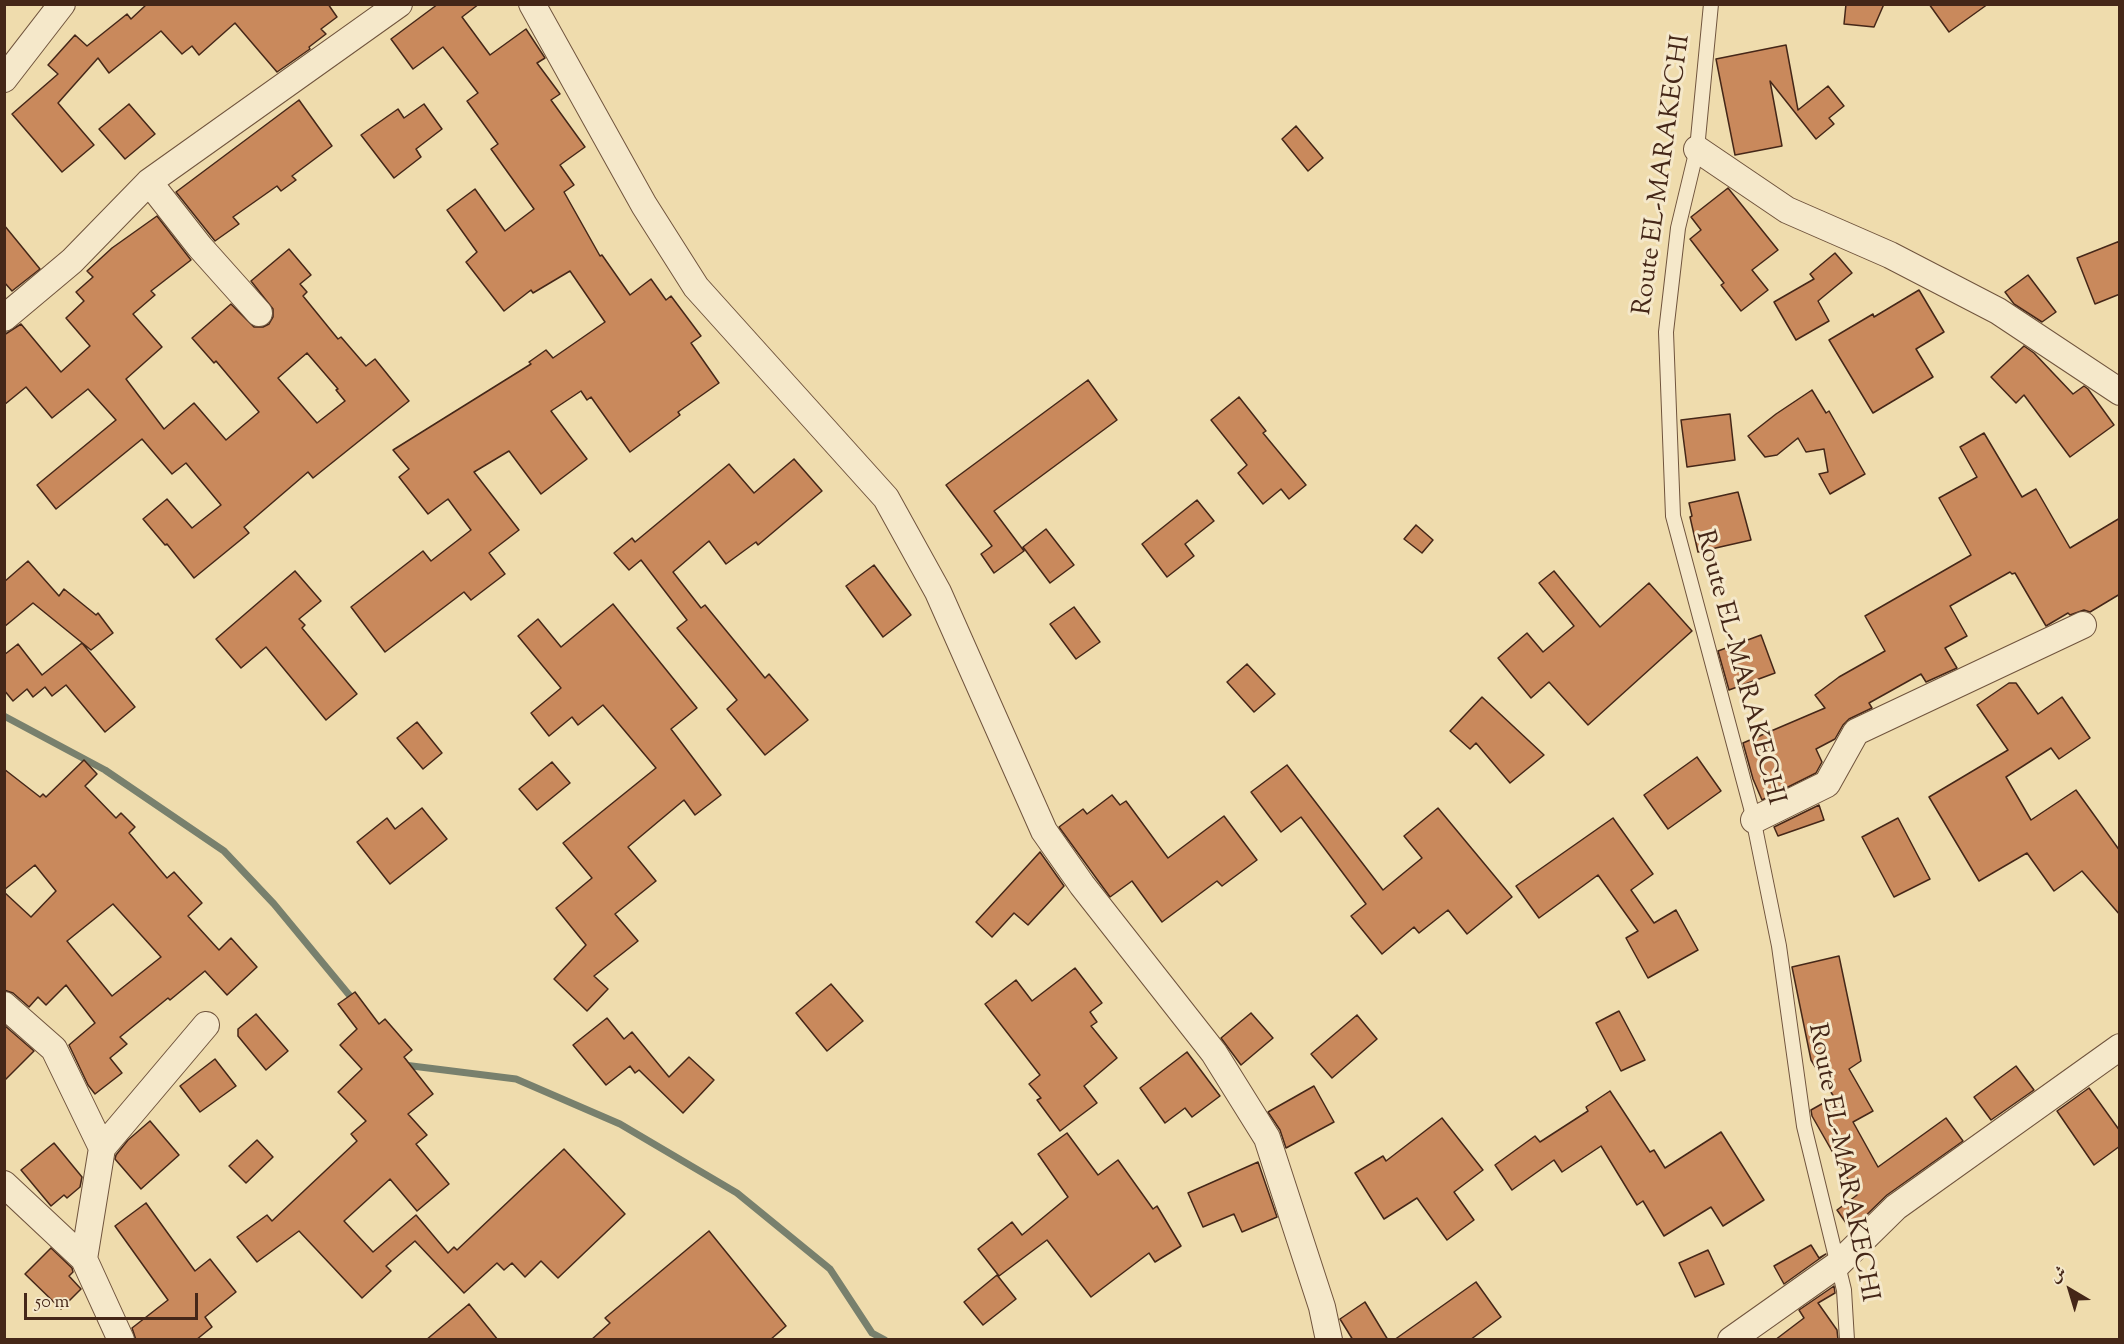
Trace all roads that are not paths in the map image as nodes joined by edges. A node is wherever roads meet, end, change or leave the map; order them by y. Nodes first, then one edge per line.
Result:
1 (62, 4) edge
2 (399, 4) edge
3 (532, 4) edge
4 (1711, 4) edge
5 (4, 79) edge
6 (1697, 149) junction
7 (149, 182) junction
8 (260, 313) dead end
9 (4, 318) edge
10 (2120, 392) edge
11 (2083, 625) dead end
12 (1754, 820) junction
13 (4, 1005) edge
14 (206, 1025) dead end
15 (2120, 1047) edge
16 (102, 1148) junction
17 (4, 1184) edge
18 (84, 1259) junction
19 (1838, 1265) junction
20 (121, 1340) edge
21 (1329, 1340) edge
22 (1731, 1340) edge
23 (1847, 1340) edge

1 - 5 street
2 - 7 street
3 - 21 street
4 - 6 lane, Route EL-MARAKECHI
6 - 10 street
6 - 12 lane, Route EL-MARAKECHI
7 - 8 street
7 - 9 street
11 - 12 street
12 - 19 lane, Route EL-MARAKECHI
13 - 16 street
14 - 16 street
15 - 19 street
16 - 18 street
17 - 18 street
18 - 20 street
19 - 22 street
19 - 23 lane, Route EL-MARAKECHI

